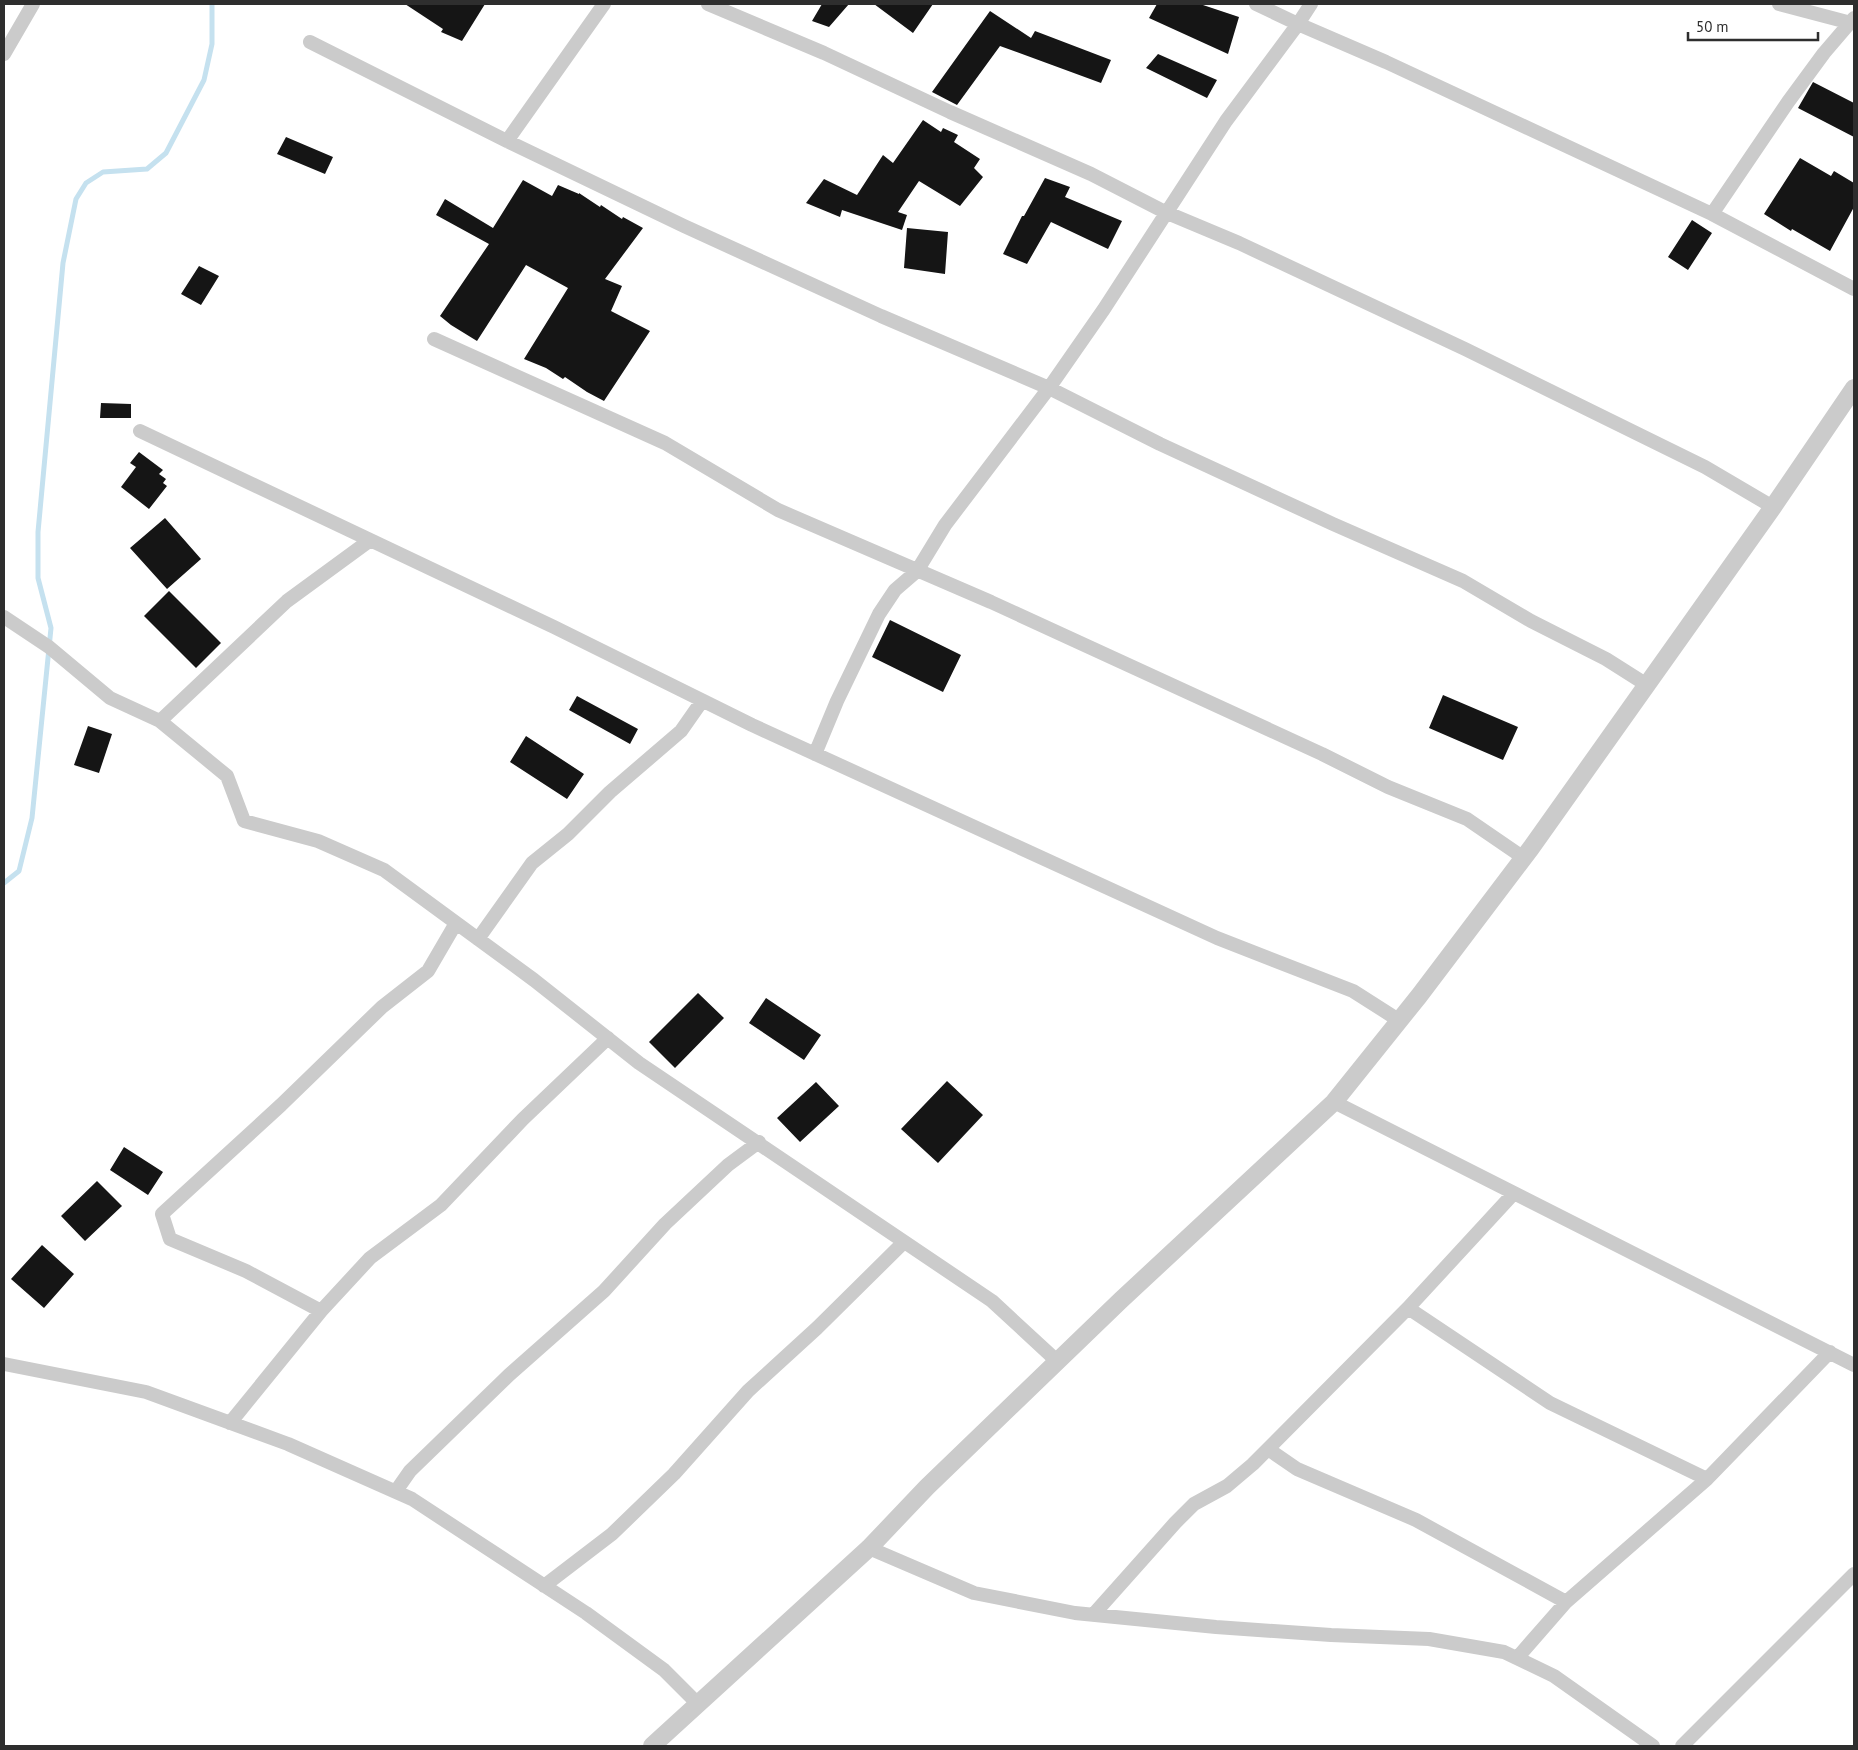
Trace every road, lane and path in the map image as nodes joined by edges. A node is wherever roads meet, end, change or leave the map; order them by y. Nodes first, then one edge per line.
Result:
1 (33, 4) edge
2 (604, 4) edge
3 (708, 4) edge
4 (1256, 4) edge
5 (1311, 4) edge
6 (1779, 4) edge
7 (1852, 20) edge
8 (1298, 24) junction
9 (310, 42) dead end
10 (4, 54) edge
11 (507, 141) junction
12 (1165, 212) junction
13 (1712, 214) junction
14 (1854, 289) edge
15 (434, 339) dead end
16 (1049, 388) junction
17 (1854, 388) edge
18 (140, 431) dead end
19 (1773, 507) junction
20 (369, 541) junction
21 (917, 570) junction
22 (4, 617) edge
23 (1647, 685) junction
24 (702, 700) junction
25 (160, 721) junction
26 (815, 754) junction
27 (1524, 858) junction
28 (456, 923) junction
29 (478, 939) junction
30 (1400, 1021) junction
31 (608, 1038) junction
32 (1334, 1102) junction
33 (758, 1142) junction
34 (1514, 1193) junction
35 (904, 1242) junction
36 (1408, 1308) junction
37 (321, 1311) junction
38 (1830, 1352) junction
39 (1058, 1362) junction
40 (4, 1364) edge
41 (1854, 1365) edge
42 (230, 1423) junction
43 (1268, 1449) junction
44 (1707, 1479) junction
45 (396, 1491) junction
46 (869, 1548) junction
47 (1854, 1574) edge
48 (544, 1586) junction
49 (1566, 1602) junction
50 (1093, 1615) junction
51 (1517, 1658) junction
52 (698, 1704) junction
53 (652, 1746) edge
54 (1653, 1746) edge
55 (1682, 1746) edge

1 - 10 street
2 - 11 street
3 - 12 street
4 - 8 street
5 - 8 street
6 - 7 street
7 - 13 street
8 - 12 street
8 - 13 street
9 - 11 street
11 - 16 street
12 - 16 street
12 - 19 street
13 - 14 street
15 - 21 street
16 - 21 street
16 - 23 street
17 - 19 street
18 - 20 street
19 - 23 street
20 - 24 street
20 - 25 street
21 - 26 street
21 - 27 street
22 - 25 street
23 - 27 street
24 - 26 street
24 - 29 street
25 - 28 street
26 - 30 street
27 - 30 street
28 - 29 street
28 - 37 street
29 - 31 street
30 - 32 street
31 - 33 street
31 - 37 street
32 - 34 street
32 - 39 street
33 - 35 street
33 - 45 street
34 - 36 street
34 - 38 street
35 - 39 street
35 - 48 street
36 - 43 street
36 - 44 street
37 - 42 street
38 - 41 street
38 - 44 street
39 - 46 street
40 - 42 street
42 - 45 street
43 - 49 street
43 - 50 street
44 - 49 street
45 - 48 street
46 - 50 street
46 - 52 street
47 - 55 street
48 - 52 street
49 - 51 street
50 - 51 street
51 - 54 street
52 - 53 street

